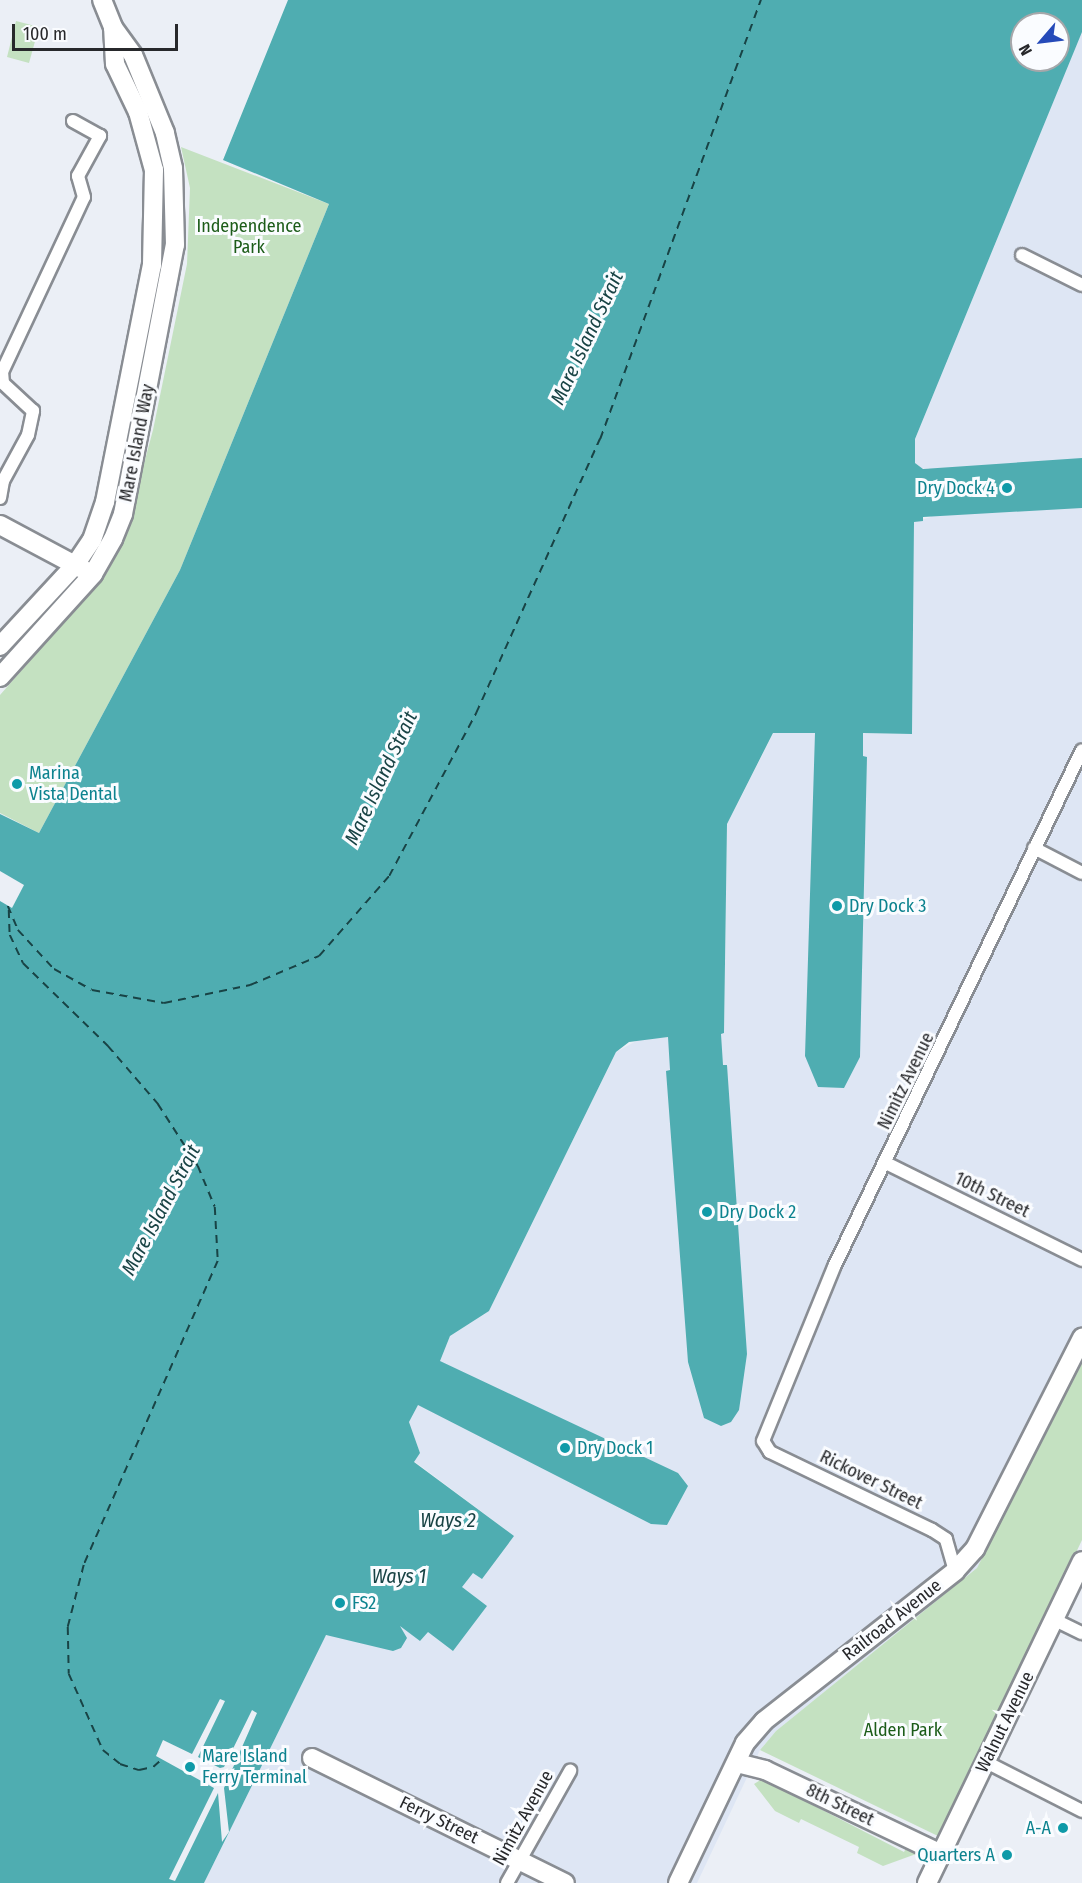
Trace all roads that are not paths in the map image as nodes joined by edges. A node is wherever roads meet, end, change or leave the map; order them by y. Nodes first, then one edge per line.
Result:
1 (102, 0) edge
2 (113, 27) junction
3 (73, 121) dead end
4 (1022, 255) dead end
5 (1082, 285) edge
6 (0, 498) edge
7 (0, 525) edge
8 (75, 565) junction
9 (93, 574) junction
10 (0, 646) edge
11 (0, 677) edge
12 (1082, 750) edge
13 (1034, 848) junction
14 (1082, 873) edge
15 (886, 1163) junction
16 (1082, 1260) edge
17 (1082, 1338) edge
18 (765, 1430) joint
19 (1082, 1561) edge
20 (955, 1571) junction
21 (1055, 1620) junction
22 (1082, 1633) edge
23 (312, 1758) dead end
24 (986, 1762) junction
25 (737, 1763) junction
26 (570, 1771) dead end
27 (1082, 1811) edge
28 (941, 1854) junction
29 (520, 1858) junction
30 (507, 1883) edge
31 (565, 1883) edge
32 (678, 1883) edge
33 (927, 1883) edge

1 - 2 street
2 - 8 street, Mare Island Way
2 - 9 street, Mare Island Way
3 - 6 street
4 - 5 street
7 - 8 street
8 - 9 street
8 - 10 street, Mare Island Way
9 - 11 street, Mare Island Way
12 - 13 street, Nimitz Avenue
13 - 14 street
13 - 15 street, Nimitz Avenue
15 - 16 street, 10th Street
15 - 18 street, Nimitz Avenue
17 - 20 street, Railroad Avenue
18 - 20 street, Rickover Street
19 - 21 street, Walnut Avenue
20 - 25 street, Railroad Avenue
21 - 22 street
21 - 24 street, Walnut Avenue
23 - 29 street, Ferry Street
24 - 27 street
24 - 28 street, Walnut Avenue
25 - 28 street, 8th Street
25 - 32 street, Railroad Avenue
26 - 29 street, Nimitz Avenue
28 - 33 street, Walnut Avenue
29 - 30 street, Nimitz Avenue
29 - 31 street, Ferry Street

